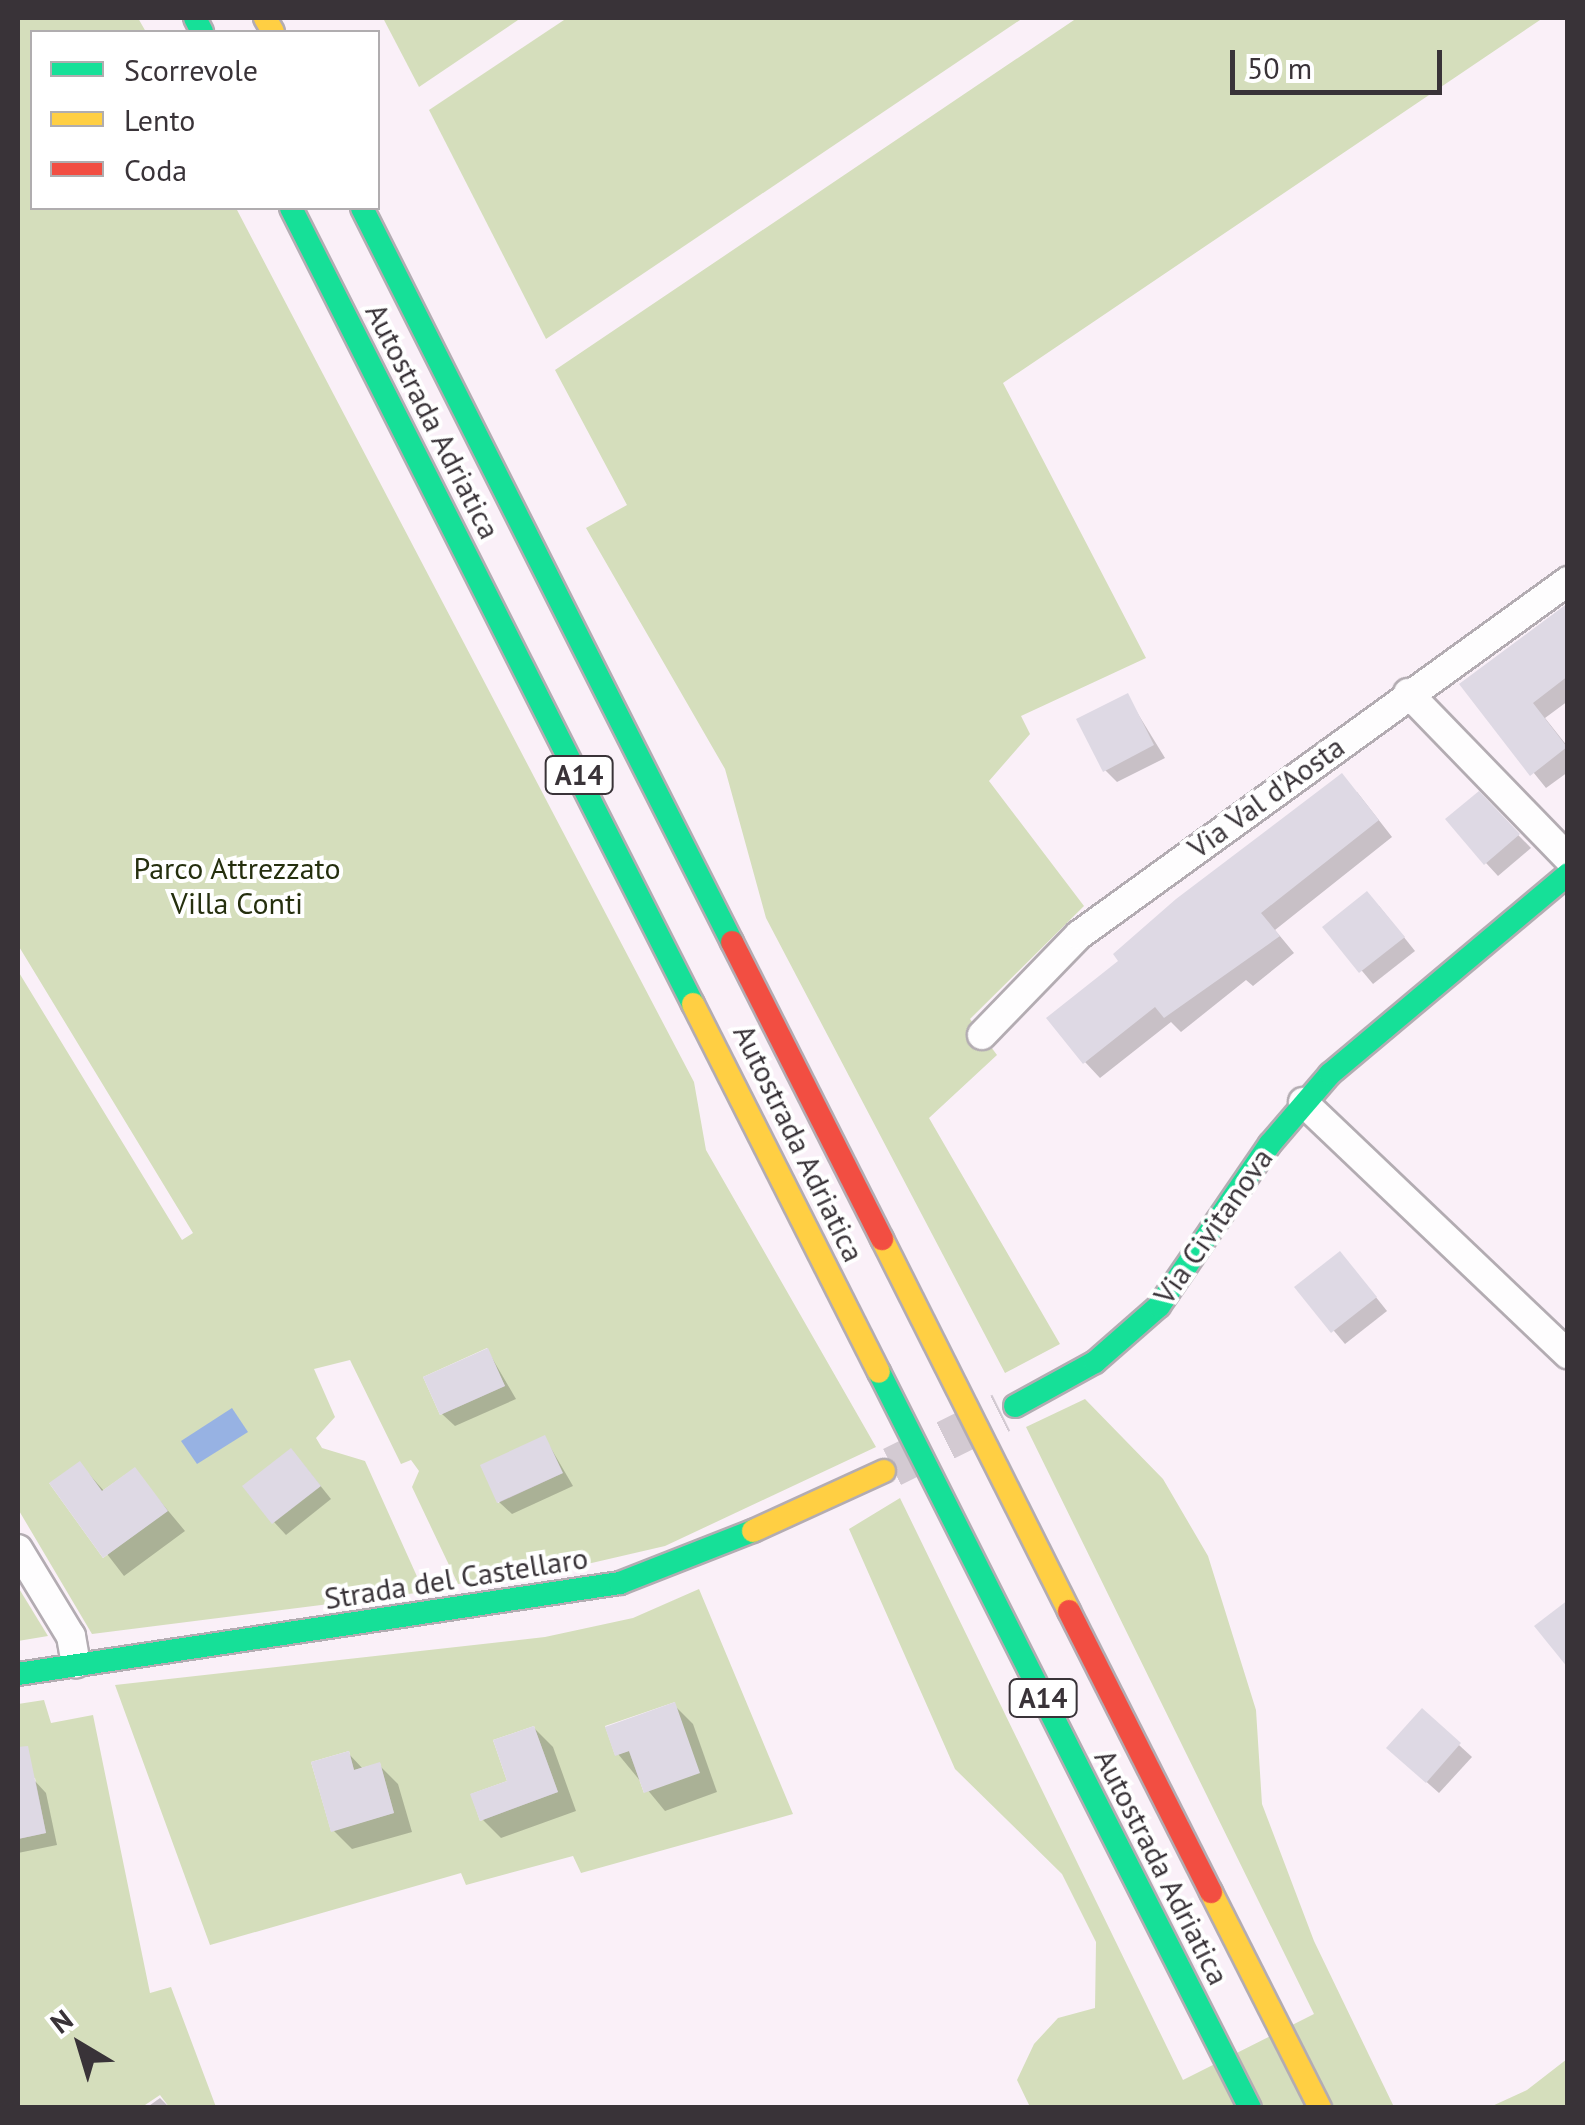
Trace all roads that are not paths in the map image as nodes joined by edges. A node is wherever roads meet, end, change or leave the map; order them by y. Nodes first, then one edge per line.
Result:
1 (292, 210) edge
2 (363, 210) edge
3 (1568, 581) edge
4 (1408, 693) junction
5 (1568, 858) edge
6 (1568, 874) edge
7 (982, 1034) dead end
8 (1303, 1102) junction
9 (1568, 1354) edge
10 (1016, 1406) tunnel mouth
11 (884, 1472) tunnel mouth
12 (18, 1548) edge
13 (76, 1664) junction
14 (18, 1674) edge
15 (1250, 2108) edge
16 (1320, 2108) edge

1 - 15 main road, Autostrada Adriatica / A14
2 - 16 main road, Autostrada Adriatica / A14
3 - 4 street, Via Val d'Aosta
4 - 5 street
4 - 7 street, Via Val d'Aosta
6 - 8 main road, Via Civitanova
8 - 9 street
8 - 10 main road, Via Civitanova
11 - 13 main road, Strada del Castellaro
12 - 13 street
13 - 14 main road, Strada del Castellaro

